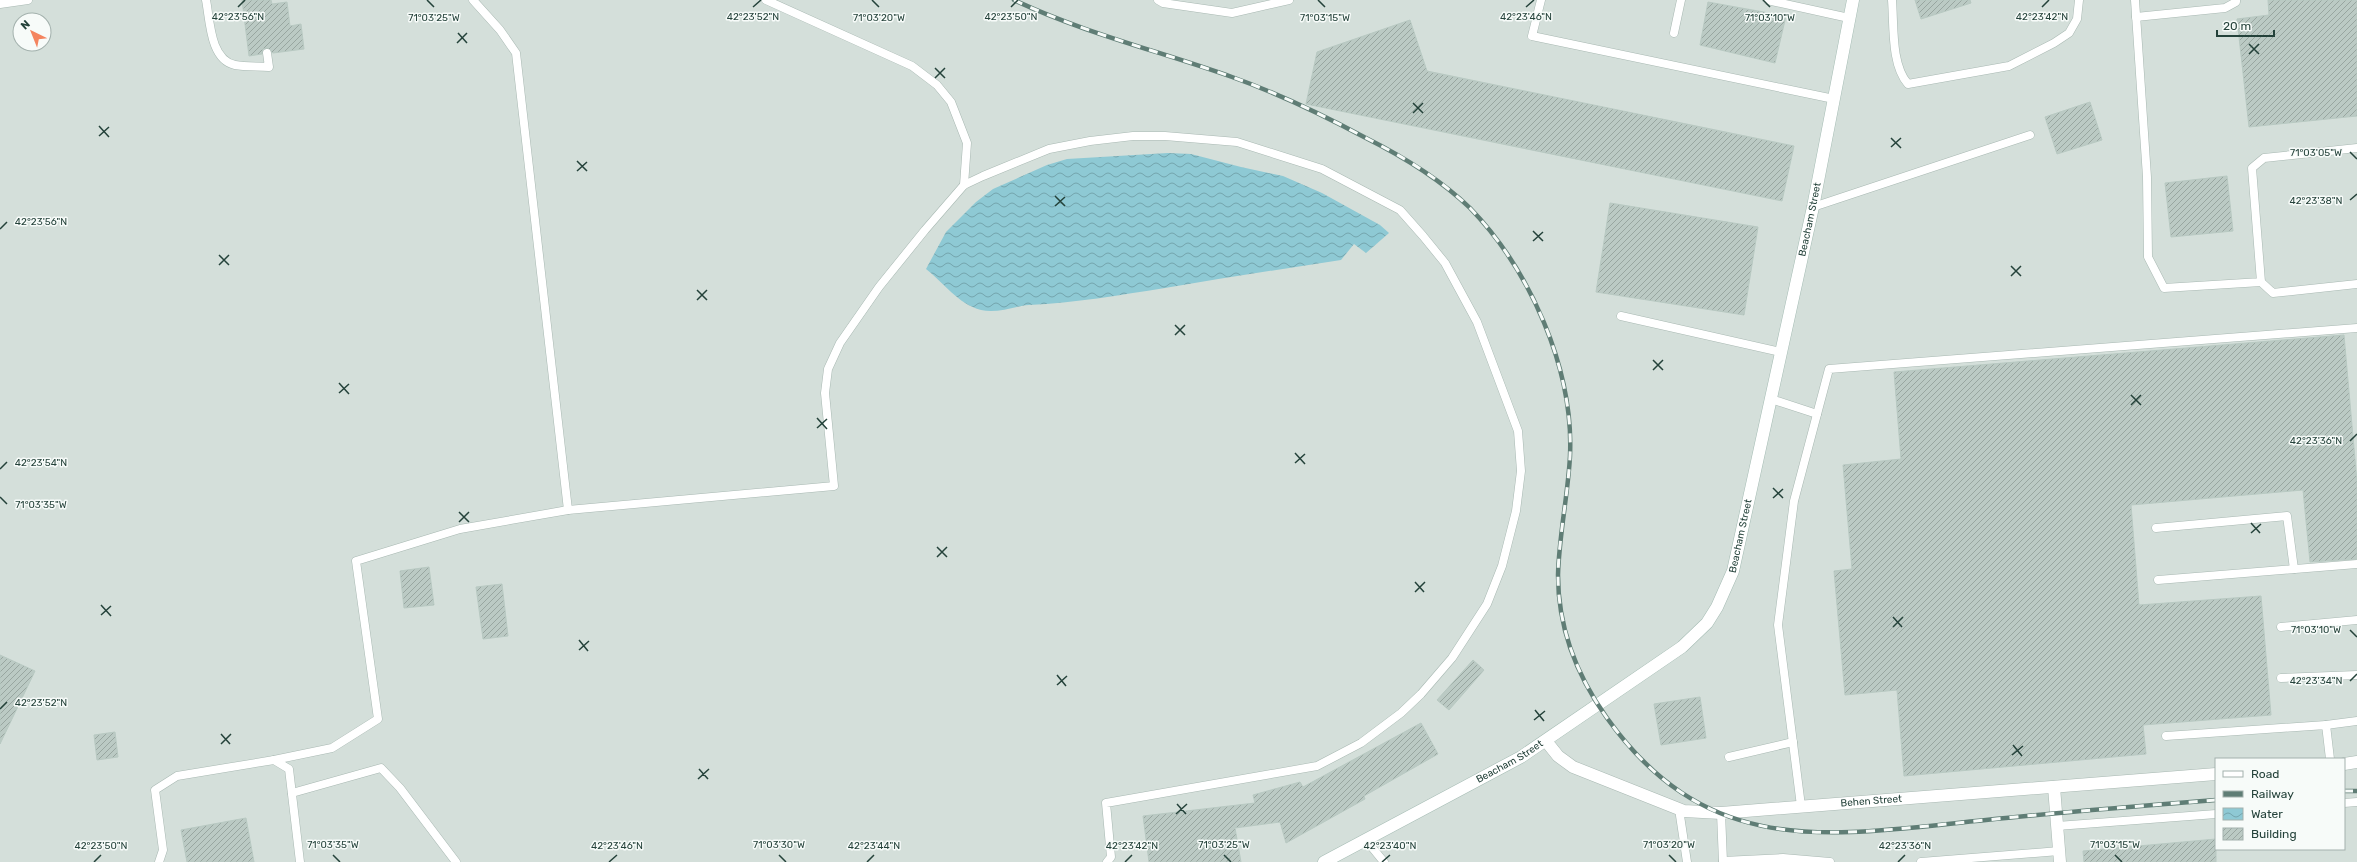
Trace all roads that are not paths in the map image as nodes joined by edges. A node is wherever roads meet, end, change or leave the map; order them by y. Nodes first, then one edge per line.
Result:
1 (28, 0) edge
2 (206, 0) edge
3 (473, 0) edge
4 (766, 0) edge
5 (1158, 0) edge
6 (1289, 0) edge
7 (1541, 0) edge
8 (1681, 0) edge
9 (1767, 0) edge
10 (1853, 0) edge
11 (1892, 0) edge
12 (2079, 0) edge
13 (2135, 0) edge
14 (2236, 0) edge
15 (0, 4) edge
16 (2136, 17) junction
17 (1849, 18) junction
18 (1674, 33) dead end
19 (267, 54) dead end
20 (1834, 99) junction
21 (2030, 135) dead end
22 (2357, 148) edge
23 (964, 186) junction
24 (1813, 207) junction
25 (2261, 282) junction
26 (2357, 284) edge
27 (1621, 316) dead end
28 (2357, 328) edge
29 (1781, 352) junction
30 (1771, 399) junction
31 (1817, 414) junction
32 (568, 510) junction
33 (2156, 528) dead end
34 (2357, 564) edge
35 (2294, 569) junction
36 (2158, 580) dead end
37 (2357, 620) edge
38 (2281, 627) dead end
39 (2357, 675) edge
40 (2281, 678) dead end
41 (2357, 721) edge
42 (2326, 725) junction
43 (2166, 736) dead end
44 (1546, 741) junction
45 (1793, 742) junction
46 (1730, 757) dead end
47 (2330, 758) edge
48 (274, 760) junction
49 (2357, 762) edge
50 (2345, 764) edge
51 (2215, 774) edge
52 (2054, 787) junction
53 (292, 793) junction
54 (2357, 802) edge
55 (2345, 803) edge
56 (1801, 806) junction
57 (1679, 809) junction
58 (1721, 813) junction
59 (2215, 814) edge
60 (2057, 826) junction
61 (1366, 840) junction
62 (2060, 856) edge
63 (159, 862) edge
64 (300, 862) edge
65 (456, 862) edge
66 (1107, 862) edge
67 (1324, 862) edge
68 (1384, 862) edge
69 (1687, 862) edge
70 (1723, 862) edge
71 (1830, 862) edge
72 (1921, 862) edge

1 - 15 lane
2 - 19 lane
3 - 32 lane
4 - 23 lane
5 - 6 lane
7 - 20 lane
8 - 18 lane
9 - 17 lane
10 - 17 main road, Beacham Street
11 - 12 lane
13 - 16 lane
14 - 16 lane
16 - 25 lane
17 - 20 main road, Beacham Street
20 - 24 main road, Beacham Street
21 - 24 lane
22 - 25 lane
23 - 32 lane
23 - 66 lane
24 - 29 main road, Beacham Street
25 - 26 lane
27 - 29 lane
28 - 31 lane
29 - 30 main road, Beacham Street
30 - 31 lane
30 - 44 main road, Beacham Street
31 - 45 lane
32 - 48 lane
33 - 35 lane
34 - 35 lane
35 - 36 lane
37 - 38 lane
39 - 40 lane
41 - 42 lane
42 - 43 lane
42 - 47 lane
44 - 57 main road, Behen Street
44 - 61 main road, Beacham Street
45 - 46 lane
45 - 56 lane
48 - 53 lane
48 - 63 lane
49 - 50 main road
51 - 52 main road, Behen Street
52 - 56 main road, Behen Street
52 - 60 main road
53 - 64 lane
53 - 65 lane
54 - 55 lane
56 - 58 main road, Behen Street
57 - 58 main road, Behen Street
57 - 69 lane
58 - 70 lane
59 - 60 lane
60 - 62 main road
61 - 67 main road, Beacham Street
61 - 68 lane
62 - 72 lane
70 - 71 lane

